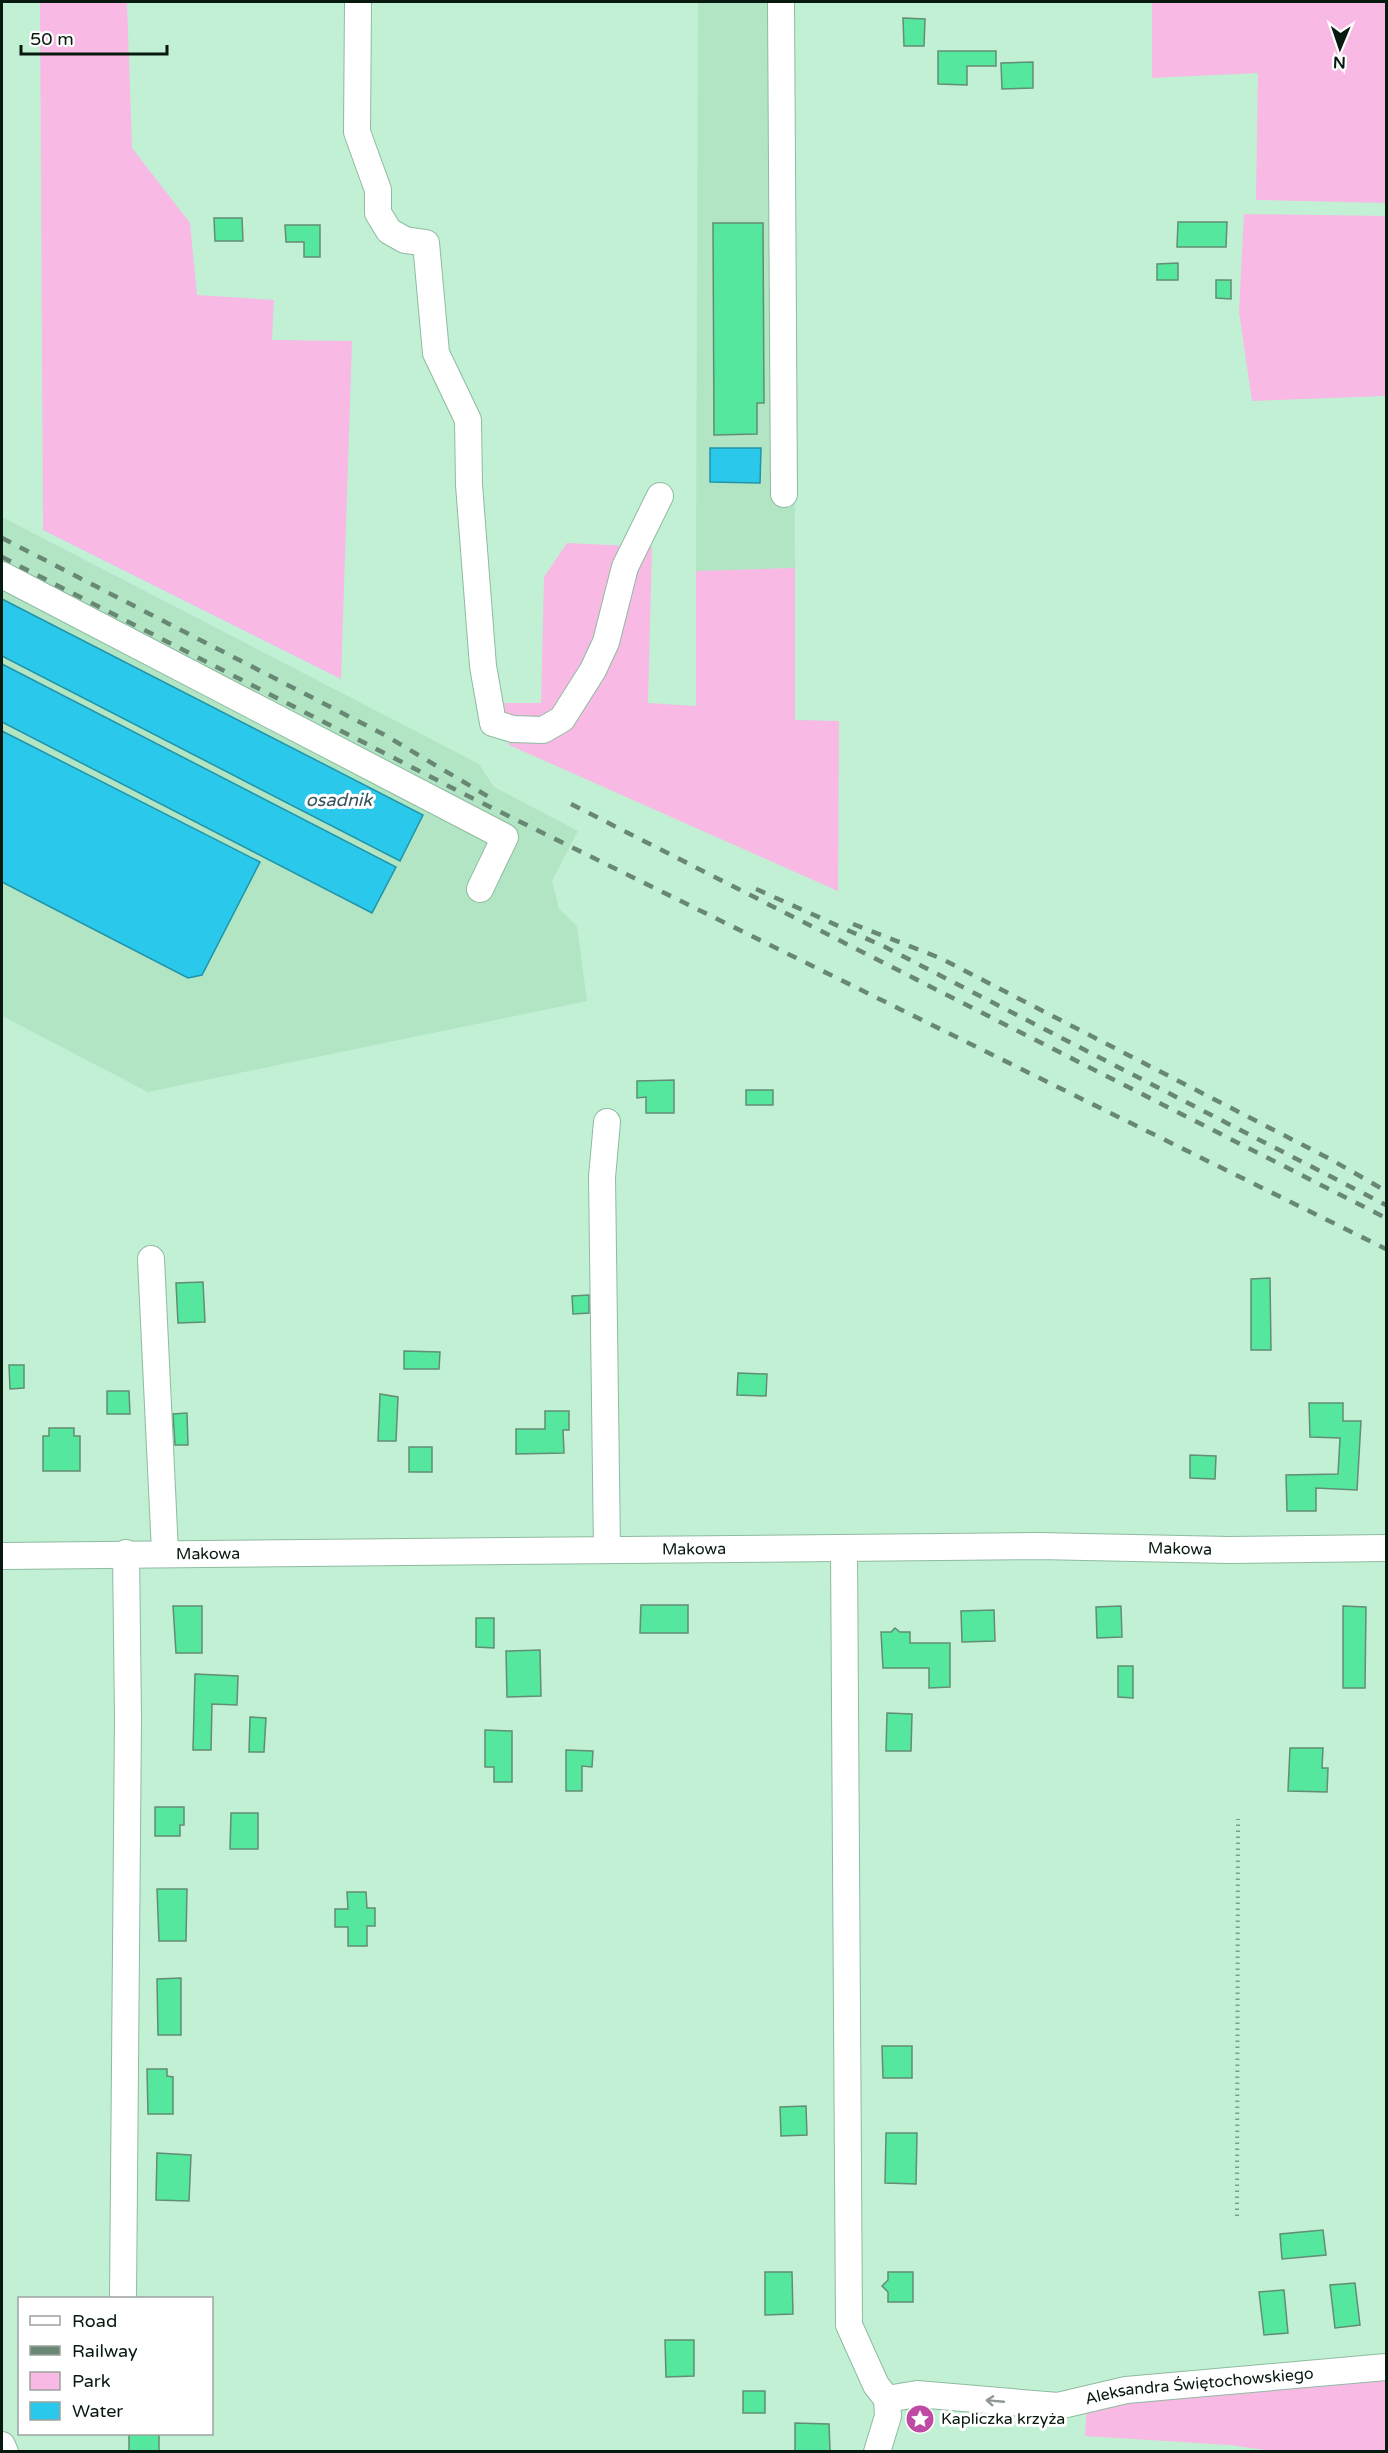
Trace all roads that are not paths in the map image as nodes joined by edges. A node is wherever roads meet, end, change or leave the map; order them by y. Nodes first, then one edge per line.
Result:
1 (358, 2) edge
2 (781, 2) edge
3 (784, 494) dead end
4 (660, 496) dead end
5 (2, 575) edge
6 (480, 889) dead end
7 (607, 1122) dead end
8 (151, 1259) dead end
9 (844, 1548) junction
10 (1386, 1548) edge
11 (607, 1550) junction
12 (165, 1552) junction
13 (126, 1553) junction
14 (2, 1556) edge
15 (123, 2297) edge
16 (1386, 2367) edge
17 (887, 2399) junction
18 (2, 2445) edge
19 (5, 2451) edge
20 (877, 2451) edge

1 - 4 street
2 - 3 street
5 - 6 street
7 - 11 street
8 - 12 street
9 - 10 street, Makowa
9 - 11 street, Makowa
9 - 17 street
11 - 12 street, Makowa
12 - 13 street, Makowa
13 - 14 street, Makowa
13 - 15 street
16 -> 17 street, Aleksandra Świętochowskiego
17 - 20 street
18 - 19 street

